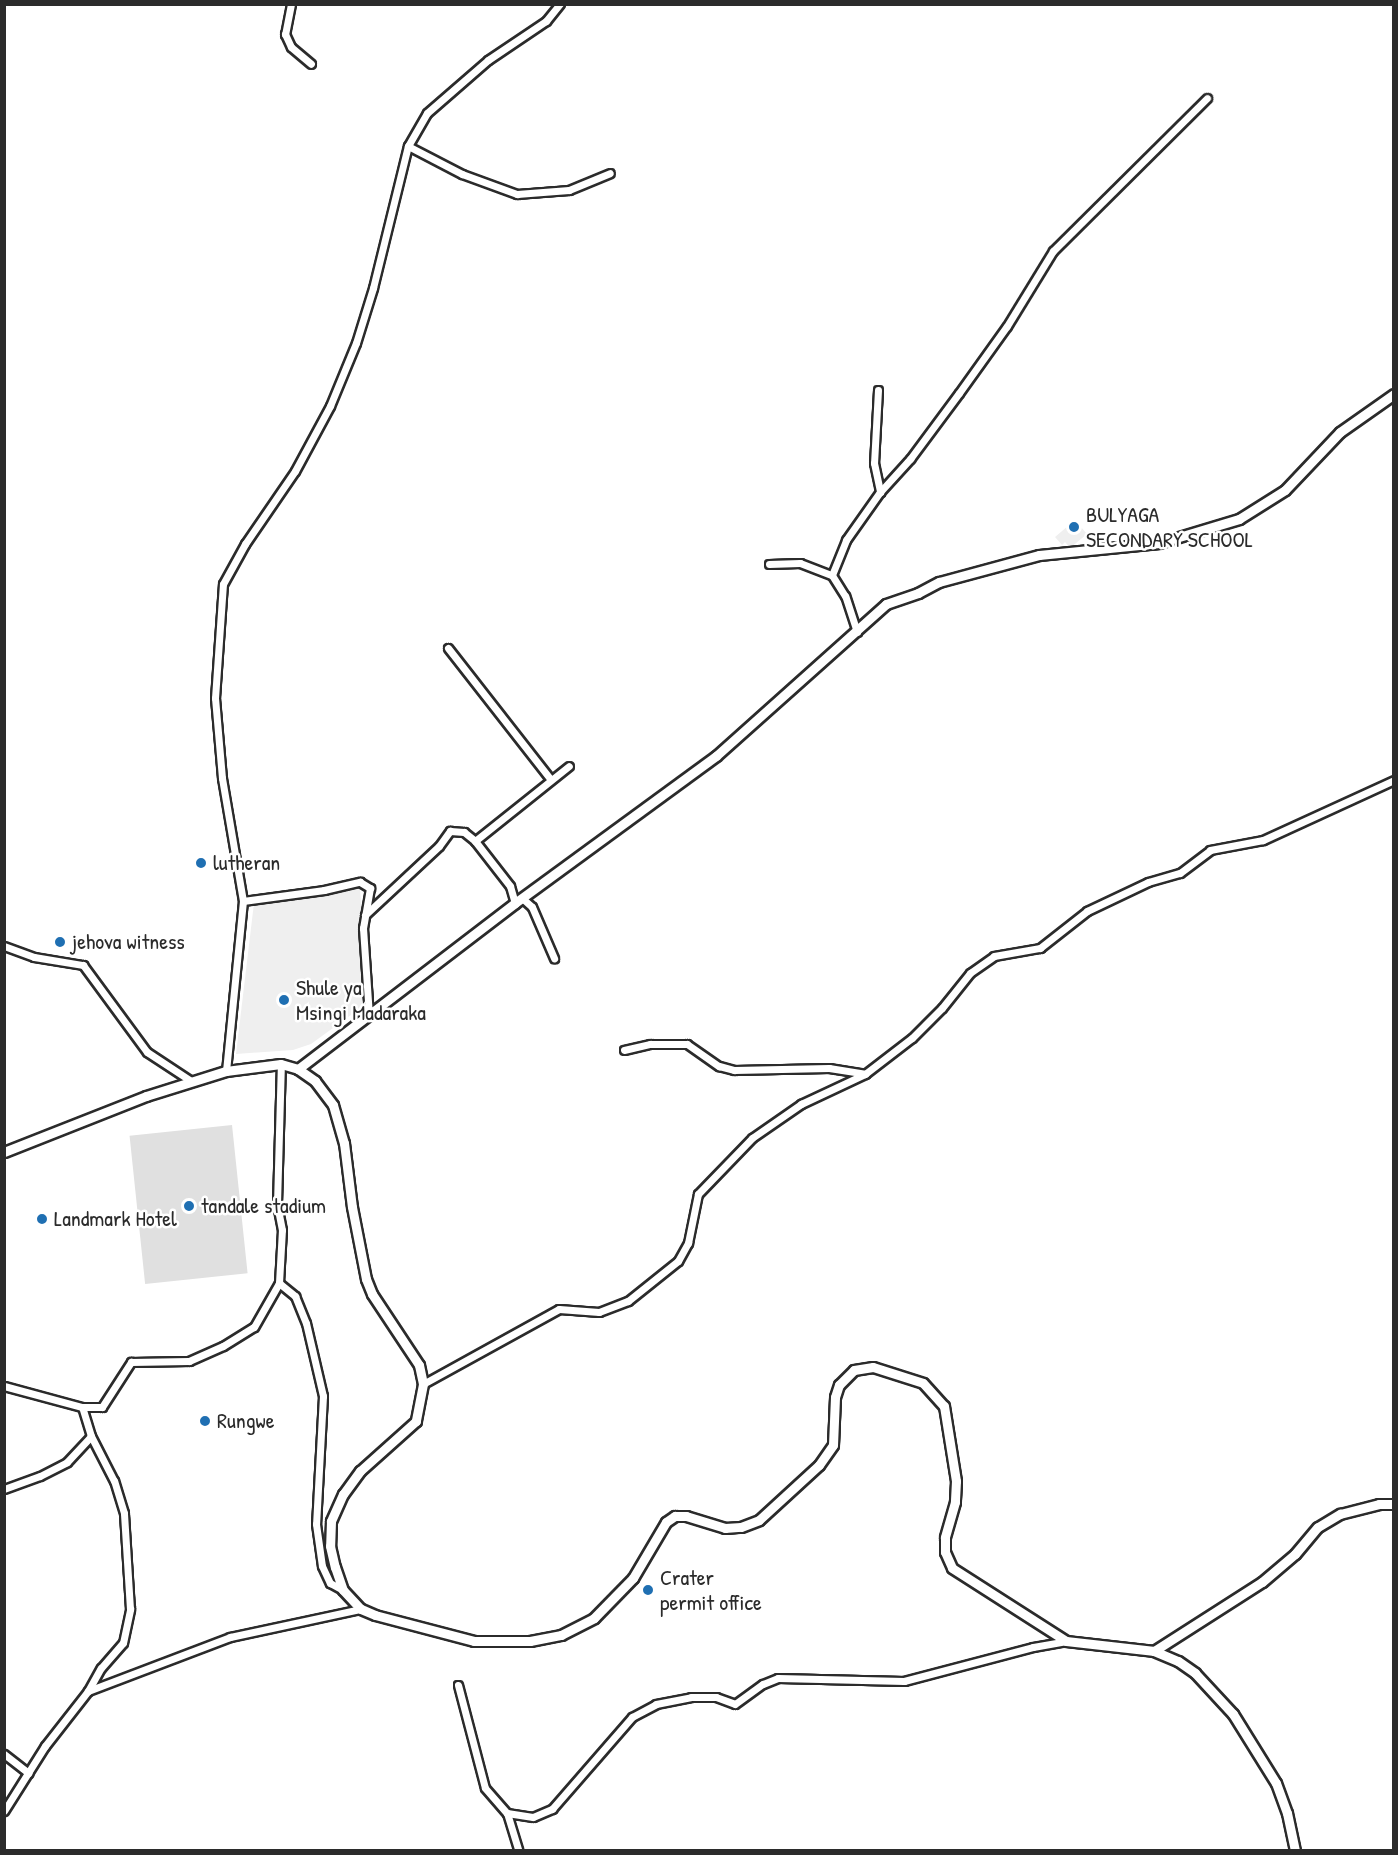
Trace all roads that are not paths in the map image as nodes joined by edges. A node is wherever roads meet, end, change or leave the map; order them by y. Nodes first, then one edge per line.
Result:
1 (291, 4) edge
2 (560, 4) edge
3 (311, 64) dead end
4 (1207, 98) dead end
5 (408, 146) junction
6 (610, 174) dead end
7 (878, 390) dead end
8 (1394, 394) edge
9 (880, 492) junction
10 (769, 564) dead end
11 (832, 575) junction
12 (857, 632) junction
13 (448, 648) dead end
14 (568, 766) dead end
15 (550, 780) junction
16 (1394, 780) edge
17 (475, 841) junction
18 (243, 901) junction
19 (519, 901) junction
20 (365, 915) junction
21 (4, 946) edge
22 (554, 958) dead end
23 (369, 1016) junction
24 (624, 1050) dead end
25 (281, 1064) junction
26 (298, 1069) junction
27 (226, 1071) junction
28 (865, 1074) junction
29 (191, 1081) junction
30 (4, 1152) edge
31 (279, 1283) junction
32 (423, 1384) junction
33 (4, 1386) edge
34 (82, 1407) junction
35 (91, 1436) junction
36 (4, 1489) edge
37 (1394, 1504) edge
38 (344, 1590) junction
39 (361, 1609) junction
40 (1066, 1641) junction
41 (1154, 1651) junction
42 (458, 1685) dead end
43 (88, 1691) junction
44 (4, 1754) edge
45 (28, 1773) junction
46 (4, 1811) edge
47 (507, 1813) junction
48 (518, 1850) edge
49 (1295, 1851) edge

1 - 3 street
2 - 5 street
4 - 9 street
5 - 6 street
5 - 18 street
7 - 9 street
8 - 12 main road
9 - 11 street
10 - 11 street
11 - 12 street
12 - 19 main road
13 - 15 street
14 - 15 street
15 - 17 street
16 - 28 street
17 - 19 street
17 - 20 street
18 - 20 street
18 - 27 street
19 - 22 street
19 - 23 main road
20 - 23 street
21 - 29 street
23 - 26 main road
24 - 28 street
25 - 26 main road
25 - 27 main road
25 - 31 street
26 - 32 main road
27 - 29 main road
28 - 32 street
29 - 30 main road
31 - 34 street
31 - 38 street
32 - 38 main road
33 - 34 street
34 - 35 street
35 - 36 street
35 - 43 street
37 - 41 main road
38 - 39 main road
39 - 40 main road
39 - 43 street
40 - 41 main road
40 - 47 street
41 - 49 main road
42 - 47 street
43 - 45 street
44 - 45 street
45 - 46 street
47 - 48 street

